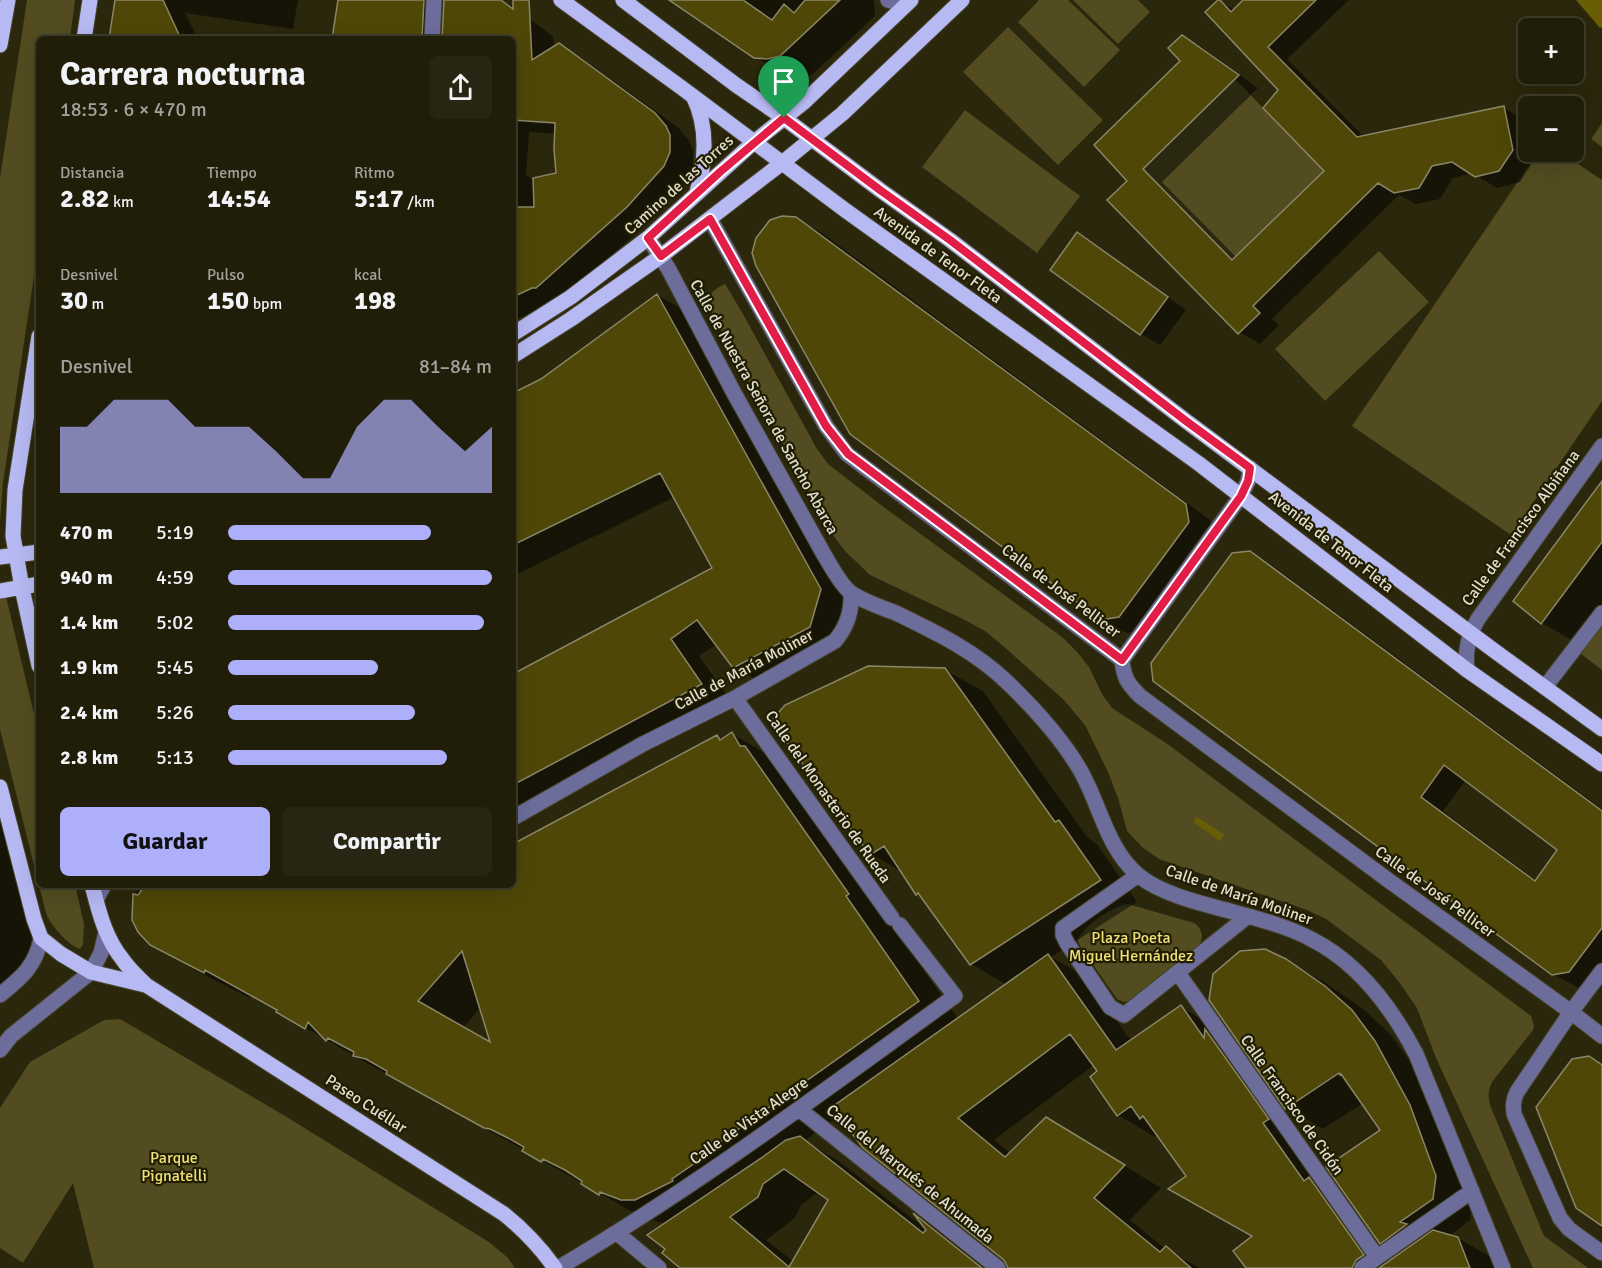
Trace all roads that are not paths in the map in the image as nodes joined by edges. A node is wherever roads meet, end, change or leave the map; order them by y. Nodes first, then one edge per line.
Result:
1 (8, 0) edge
2 (90, 0) edge
3 (434, 0) edge
4 (561, 0) edge
5 (623, 0) edge
6 (888, 0) edge
7 (962, 0) edge
8 (910, 2) edge
9 (84, 36) edge
10 (432, 36) edge
11 (0, 45) edge
12 (693, 96) junction
13 (784, 118) junction
14 (812, 139) junction
15 (754, 142) junction
16 (782, 163) junction
17 (697, 193) junction
18 (710, 219) junction
19 (648, 238) junction
20 (661, 256) junction
21 (516, 332) edge
22 (516, 354) edge
23 (36, 356) edge
24 (1602, 446) edge
25 (1250, 468) junction
26 (1241, 496) junction
27 (36, 552) edge
28 (8, 556) edge
29 (36, 585) edge
30 (22, 588) junction
31 (0, 591) edge
32 (851, 593) junction
33 (1602, 613) edge
34 (1470, 632) junction
35 (36, 652) edge
36 (1122, 660) junction
37 (1467, 670) junction
38 (1545, 687) junction
39 (735, 698) junction
40 (1602, 729) edge
41 (1602, 764) edge
42 (0, 787) edge
43 (516, 816) edge
44 (1138, 875) junction
45 (94, 892) edge
46 (1248, 916) junction
47 (106, 932) junction
48 (41, 938) junction
49 (1602, 970) edge
50 (91, 972) junction
51 (1178, 973) junction
52 (146, 985) junction
53 (0, 995) edge
54 (955, 996) joint
55 (1572, 1012) junction
56 (1602, 1036) edge
57 (0, 1050) edge
58 (800, 1109) junction
59 (1472, 1191) junction
60 (617, 1233) junction
61 (1602, 1253) edge
62 (1377, 1257) junction
63 (556, 1268) edge
64 (659, 1268) edge
65 (998, 1268) edge
66 (1362, 1268) edge
67 (1503, 1268) edge

1 - 11 main road
2 - 9 main road
3 - 10 street
4 - 12 main road, Avenida de Tenor Fleta
5 - 13 main road, Avenida de Tenor Fleta
6 - 8 street
7 - 14 main road
8 - 13 main road, Camino de las Torres
12 - 15 main road, Avenida de Tenor Fleta
12 - 17 main road
13 - 14 main road, Avenida de Tenor Fleta
13 - 15 main road, Camino de las Torres
14 - 16 main road
14 - 25 main road, Avenida de Tenor Fleta
15 - 16 main road, Avenida de Tenor Fleta
15 - 17 main road, Camino de las Torres
16 - 18 main road
16 - 26 main road, Avenida de Tenor Fleta
17 - 19 main road, Camino de las Torres
18 - 20 main road
18 - 36 street, Calle de José Pellicer
19 - 20 street, Calle de Nuestra Señora de Sancho Abarca
19 - 21 main road, Camino de las Torres
20 - 22 main road
20 - 32 street, Calle de Nuestra Señora de Sancho Abarca
23 - 28 main road
24 - 34 street, Calle de Francisco Albiñana
25 - 26 street
25 - 34 main road, Avenida de Tenor Fleta
26 - 36 street
26 - 37 main road, Avenida de Tenor Fleta
27 - 28 main road
28 - 30 main road
29 - 30 main road
30 - 31 main road
30 - 35 main road
32 - 39 street, Calle de María Moliner
32 - 44 street, Calle de María Moliner
33 - 38 street
34 - 37 street
34 - 38 main road, Avenida de Tenor Fleta
36 - 55 street, Calle de José Pellicer
37 - 41 main road, Avenida de Tenor Fleta
38 - 40 main road, Avenida de Tenor Fleta
39 - 43 street, Calle de María Moliner
39 - 54 street, Calle del Monasterio de Rueda
42 - 48 main road
44 - 46 street, Calle de María Moliner
44 - 51 street
45 - 47 main road, Paseo Cuéllar
46 - 51 street
46 - 59 street, Calle de María Moliner
47 - 50 street
47 - 52 main road, Paseo Cuéllar
48 - 50 main road, Paseo Cuéllar
48 - 53 street
49 - 55 street
50 - 52 main road, Paseo Cuéllar
50 - 57 street
51 - 62 street, Calle Francisco de Cidón
52 - 63 main road, Paseo Cuéllar
54 - 58 street, Calle de Vista Alegre
55 - 56 street, Calle de José Pellicer
55 - 61 street
58 - 60 street, Calle de Vista Alegre
58 - 65 street, Calle del Marqués de Ahumada
59 - 62 street
59 - 67 street, Calle de María Moliner
60 - 63 street, Calle de Vista Alegre
60 - 64 street
62 - 66 street

